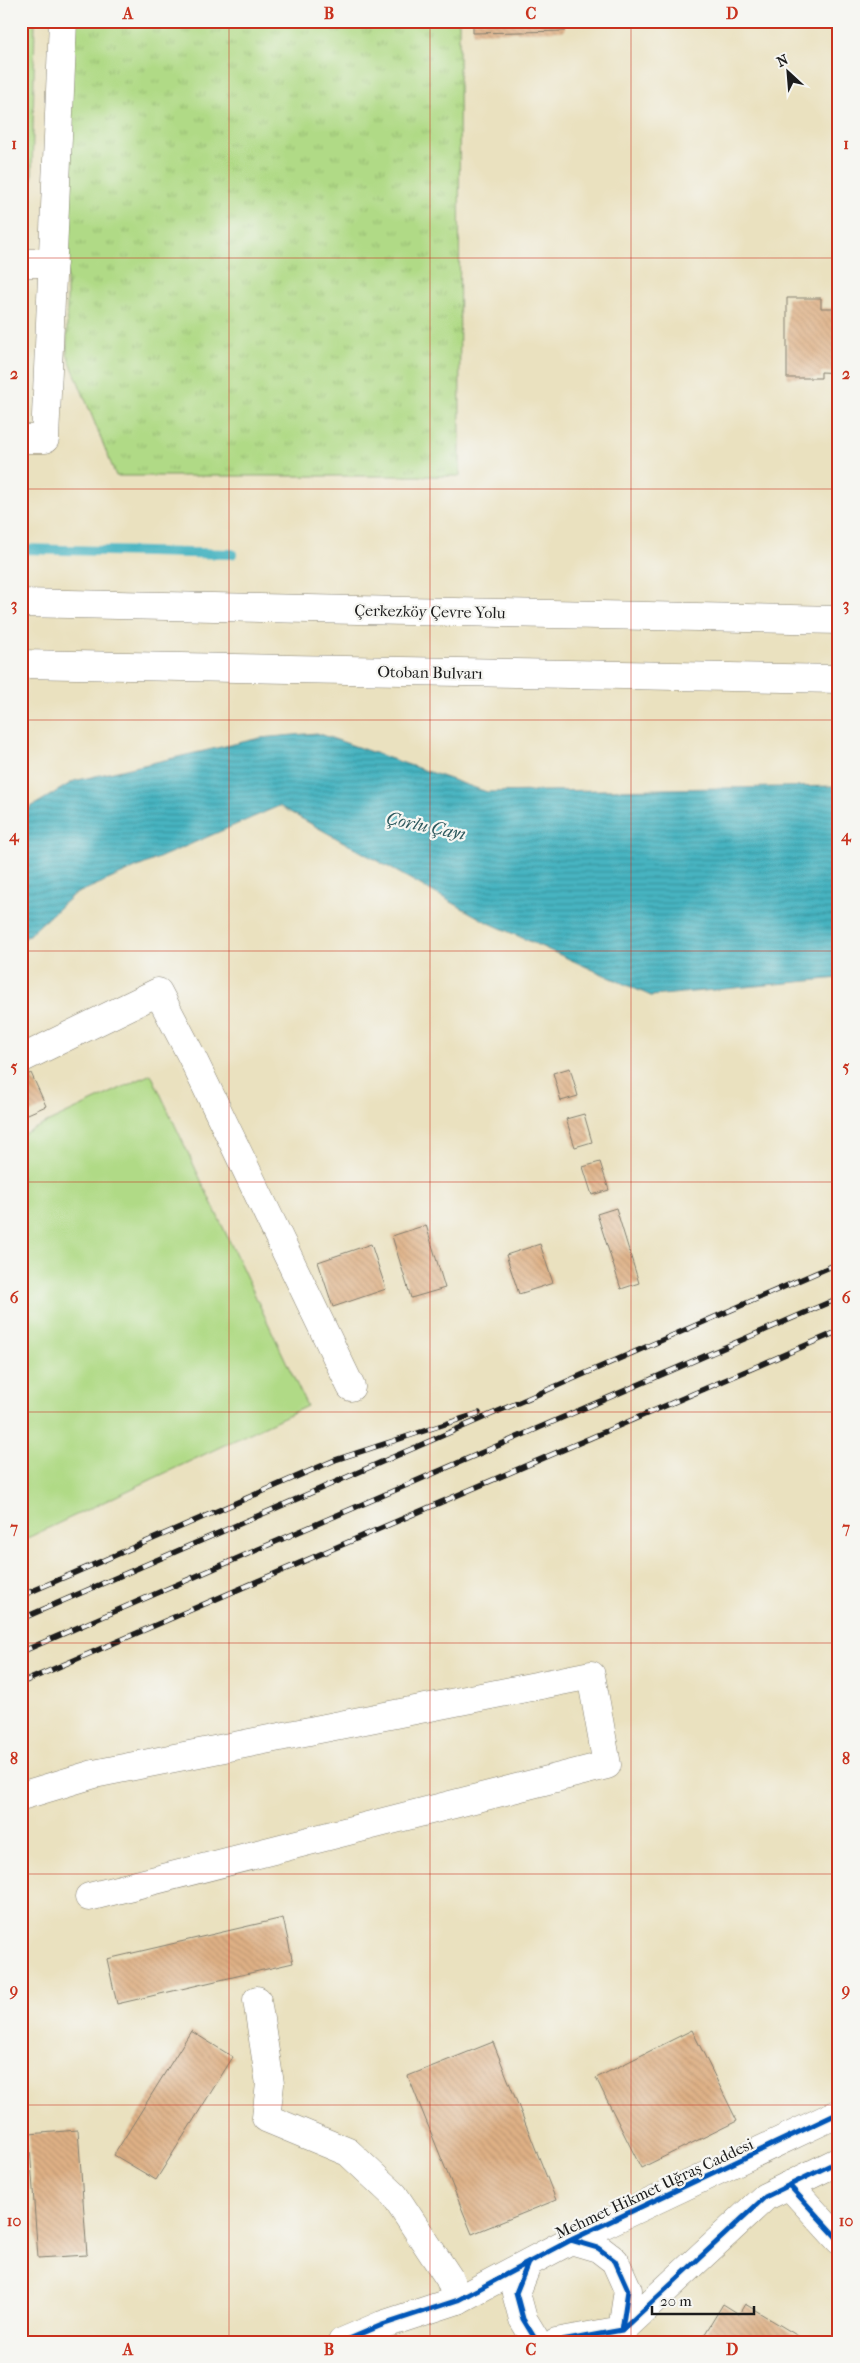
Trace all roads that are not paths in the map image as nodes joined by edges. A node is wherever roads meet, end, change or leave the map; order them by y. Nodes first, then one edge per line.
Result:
1 (63, 21) edge
2 (21, 263) edge
3 (53, 263) junction
4 (21, 439) edge
5 (21, 602) edge
6 (839, 620) edge
7 (21, 664) edge
8 (839, 679) edge
9 (21, 1060) edge
10 (351, 1387) dead end
11 (21, 1796) edge
12 (89, 1897) dead end
13 (257, 2000) dead end
14 (839, 2113) edge
15 (839, 2161) edge
16 (789, 2185) junction
17 (571, 2240) junction
18 (839, 2240) edge
19 (528, 2263) junction
20 (458, 2300) junction
21 (619, 2336) edge
22 (342, 2342) edge
23 (537, 2342) edge
24 (556, 2342) edge

1 - 3 main road
2 - 3 main road
3 - 4 main road
5 - 6 main road, Çerkezköy Çevre Yolu
7 - 8 main road, Otoban Bulvarı
9 - 10 main road
11 - 12 main road
13 - 20 main road
14 - 17 main road, Mehmet Hikmet Uğraş Caddesi
15 - 16 main road
16 - 18 main road
16 - 21 main road
17 - 19 main road, Mehmet Hikmet Uğraş Caddesi
17 - 21 main road
19 - 20 main road, Mehmet Hikmet Uğraş Caddesi
19 - 23 main road
20 - 22 main road, Mehmet Hikmet Uğraş Caddesi
21 - 24 main road

